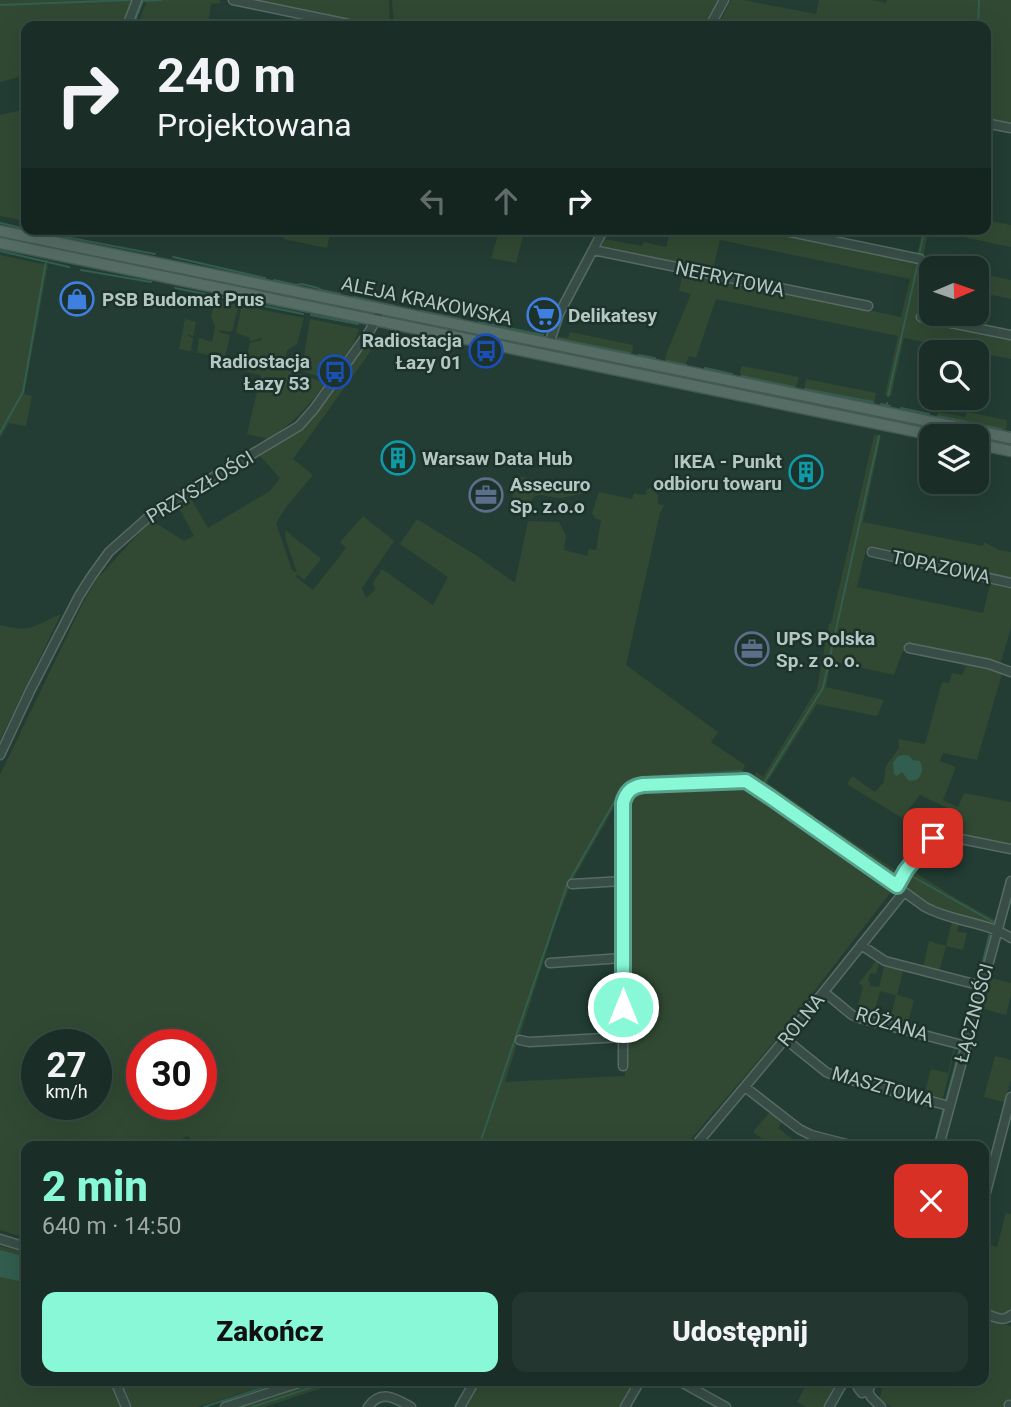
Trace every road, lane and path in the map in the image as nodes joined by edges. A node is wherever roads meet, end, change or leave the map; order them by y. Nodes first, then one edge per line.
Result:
1 (137, 0) edge
2 (233, 0) edge
3 (724, 0) edge
4 (129, 21) edge
5 (334, 21) edge
6 (713, 21) edge
7 (991, 124) edge
8 (1011, 128) edge
9 (0, 231) edge
10 (44, 235) edge
11 (601, 235) edge
12 (805, 235) edge
13 (42, 240) junction
14 (0, 243) edge
15 (593, 250) junction
16 (919, 259) edge
17 (868, 306) dead end
18 (380, 309) junction
19 (376, 321) junction
20 (966, 326) edge
21 (1011, 335) edge
22 (549, 344) junction
23 (919, 432) edge
24 (1011, 438) edge
25 (989, 447) edge
26 (1011, 451) edge
27 (872, 552) dead end
28 (1011, 583) edge
29 (909, 648) dead end
30 (1011, 672) edge
31 (0, 755) edge
32 (1011, 849) edge
33 (623, 881) junction
34 (1011, 882) edge
35 (572, 884) dead end
36 (901, 889) junction
37 (997, 930) junction
38 (1011, 938) edge
39 (861, 945) junction
40 (623, 958) junction
41 (550, 963) dead end
42 (982, 985) junction
43 (824, 992) junction
44 (623, 1037) junction
45 (785, 1039) junction
46 (520, 1040) dead end
47 (965, 1046) junction
48 (623, 1066) dead end
49 (745, 1087) junction
50 (1011, 1097) edge
51 (949, 1106) junction
52 (699, 1141) edge
53 (834, 1141) edge
54 (940, 1141) edge
55 (989, 1181) edge
56 (0, 1239) edge
57 (21, 1245) edge
58 (989, 1314) edge
59 (1011, 1315) edge
60 (117, 1386) edge
61 (290, 1386) edge
62 (472, 1386) edge
63 (637, 1386) edge
64 (688, 1386) edge
65 (842, 1386) edge
66 (866, 1386) edge
67 (126, 1407) edge
68 (225, 1407) edge
69 (368, 1407) edge
70 (411, 1407) edge
71 (460, 1407) edge
72 (625, 1407) edge
73 (726, 1407) edge
74 (829, 1407) edge
75 (881, 1407) edge

1 - 4 street
2 - 5 street
3 - 6 street
7 - 8 street
9 - 13 main road, ALEJA KRAKOWSKA
10 - 13 street
11 - 15 street
12 - 16 street
13 - 18 main road, ALEJA KRAKOWSKA
14 - 19 main road, ALEJA KRAKOWSKA
15 - 17 street, NEFRYTOWA
15 - 22 street
18 - 19 street, PRZYSZŁOŚCI
18 - 22 main road, ALEJA KRAKOWSKA
19 - 23 main road, ALEJA KRAKOWSKA
19 - 31 street, PRZYSZŁOŚCI
20 - 21 street
22 - 24 main road, ALEJA KRAKOWSKA
25 - 26 main road
27 - 28 street, TOPAZOWA
29 - 30 street
32 - 36 street, ROLNA
33 - 35 street
33 - 36 street
33 - 40 street
34 - 37 street, ŁĄCZNOŚCI
36 - 37 street
36 - 39 street, ROLNA
37 - 38 street
37 - 42 street, ŁĄCZNOŚCI
39 - 42 street
39 - 43 street, ROLNA
40 - 41 street
40 - 44 street
42 - 47 street, ŁĄCZNOŚCI
43 - 45 street, ROLNA
43 - 47 street, RÓŻANA
44 - 46 street
44 - 48 street
45 - 49 street, ROLNA
45 - 51 street, MASZTOWA
47 - 51 street, ŁĄCZNOŚCI
49 - 52 street, ROLNA
49 - 53 street
50 - 55 street
51 - 54 street, ŁĄCZNOŚCI
56 - 57 street
58 - 59 street
60 - 67 street
61 - 68 street
62 - 71 street
63 - 72 street
64 - 73 street
65 - 74 street
66 - 75 street
69 - 70 street

